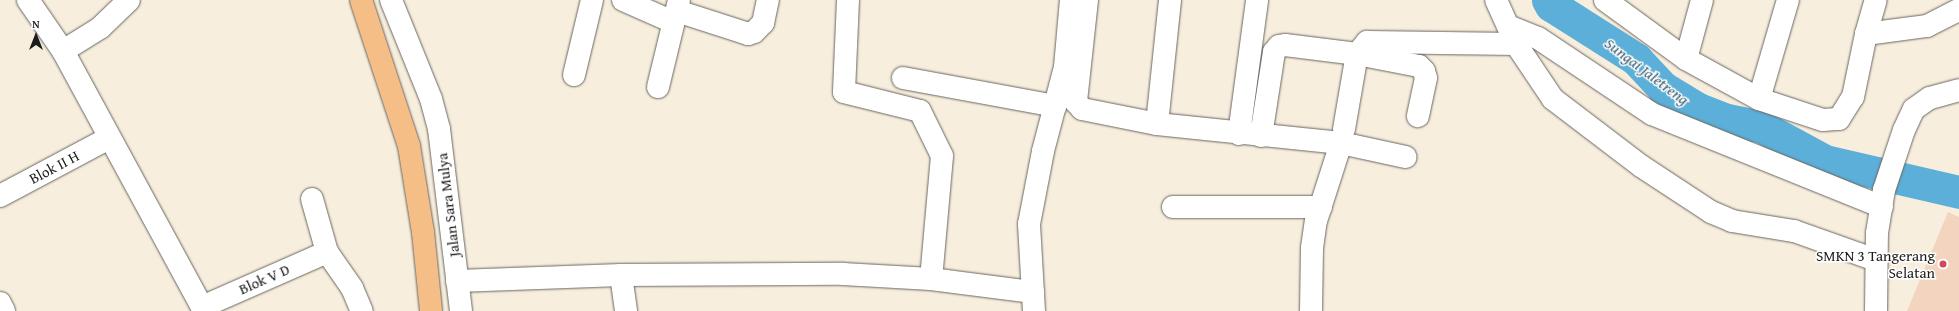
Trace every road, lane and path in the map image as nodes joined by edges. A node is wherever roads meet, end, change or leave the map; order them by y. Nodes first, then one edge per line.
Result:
1 (28, 0) edge
2 (129, 0) edge
3 (361, 0) edge
4 (391, 0) edge
5 (592, 0) edge
6 (623, 0) edge
7 (768, 0) edge
8 (848, 0) edge
9 (1070, 0) edge
10 (1087, 0) edge
11 (1170, 0) edge
12 (1257, 0) edge
13 (1496, 0) edge
14 (1702, 0) edge
15 (1788, 0) edge
16 (1876, 0) edge
17 (1612, 3) edge
18 (1959, 10) edge
19 (676, 11) edge
20 (1866, 34) junction
21 (1512, 35) junction
22 (63, 52) junction
23 (1357, 54) junction
24 (1686, 59) junction
25 (574, 75) dead end
26 (903, 78) dead end
27 (658, 87) dead end
28 (1959, 90) edge
29 (1759, 99) junction
30 (1055, 106) junction
31 (1418, 116) dead end
32 (1157, 124) junction
33 (1239, 134) junction
34 (1261, 136) junction
35 (1342, 136) junction
36 (109, 138) junction
37 (1405, 157) dead end
38 (0, 196) edge
39 (1883, 198) junction
40 (312, 199) dead end
41 (1173, 207) dead end
42 (1321, 207) junction
43 (327, 252) junction
44 (1876, 260) junction
45 (622, 275) junction
46 (930, 279) junction
47 (457, 282) junction
48 (1033, 301) edge
49 (0, 303) edge
50 (203, 309) edge
51 (4, 311) edge
52 (362, 311) edge
53 (431, 311) edge
54 (461, 311) edge
55 (626, 311) edge
56 (1311, 311) edge
57 (1876, 311) edge

1 - 22 street
2 - 22 street
3 - 53 main road
4 - 47 street, Jalan Sara Mulya
5 - 25 street
6 - 19 street
7 - 19 street
8 - 46 street
9 - 30 street
10 - 32 street
11 - 32 street
12 - 33 street
13 - 21 street
14 - 24 street
15 - 29 street
16 - 20 street
17 - 24 street
18 - 20 street
19 - 27 street
20 - 29 street
21 - 23 street
21 - 39 street
21 - 44 street
22 - 36 street
23 - 31 street
23 - 34 street
23 - 35 street
24 - 29 street
26 - 30 street
28 - 39 street
30 - 48 street
32 - 33 street
33 - 34 street
34 - 35 street
35 - 37 street
35 - 42 street
36 - 38 street, Blok II H
36 - 50 street
39 - 44 street
40 - 43 street
41 - 42 street
42 - 56 street
43 - 50 street, Blok V D
43 - 52 street
44 - 57 street
45 - 46 street
45 - 47 street
45 - 55 street
46 - 48 street
47 - 54 street, Jalan Sara Mulya
49 - 51 street

